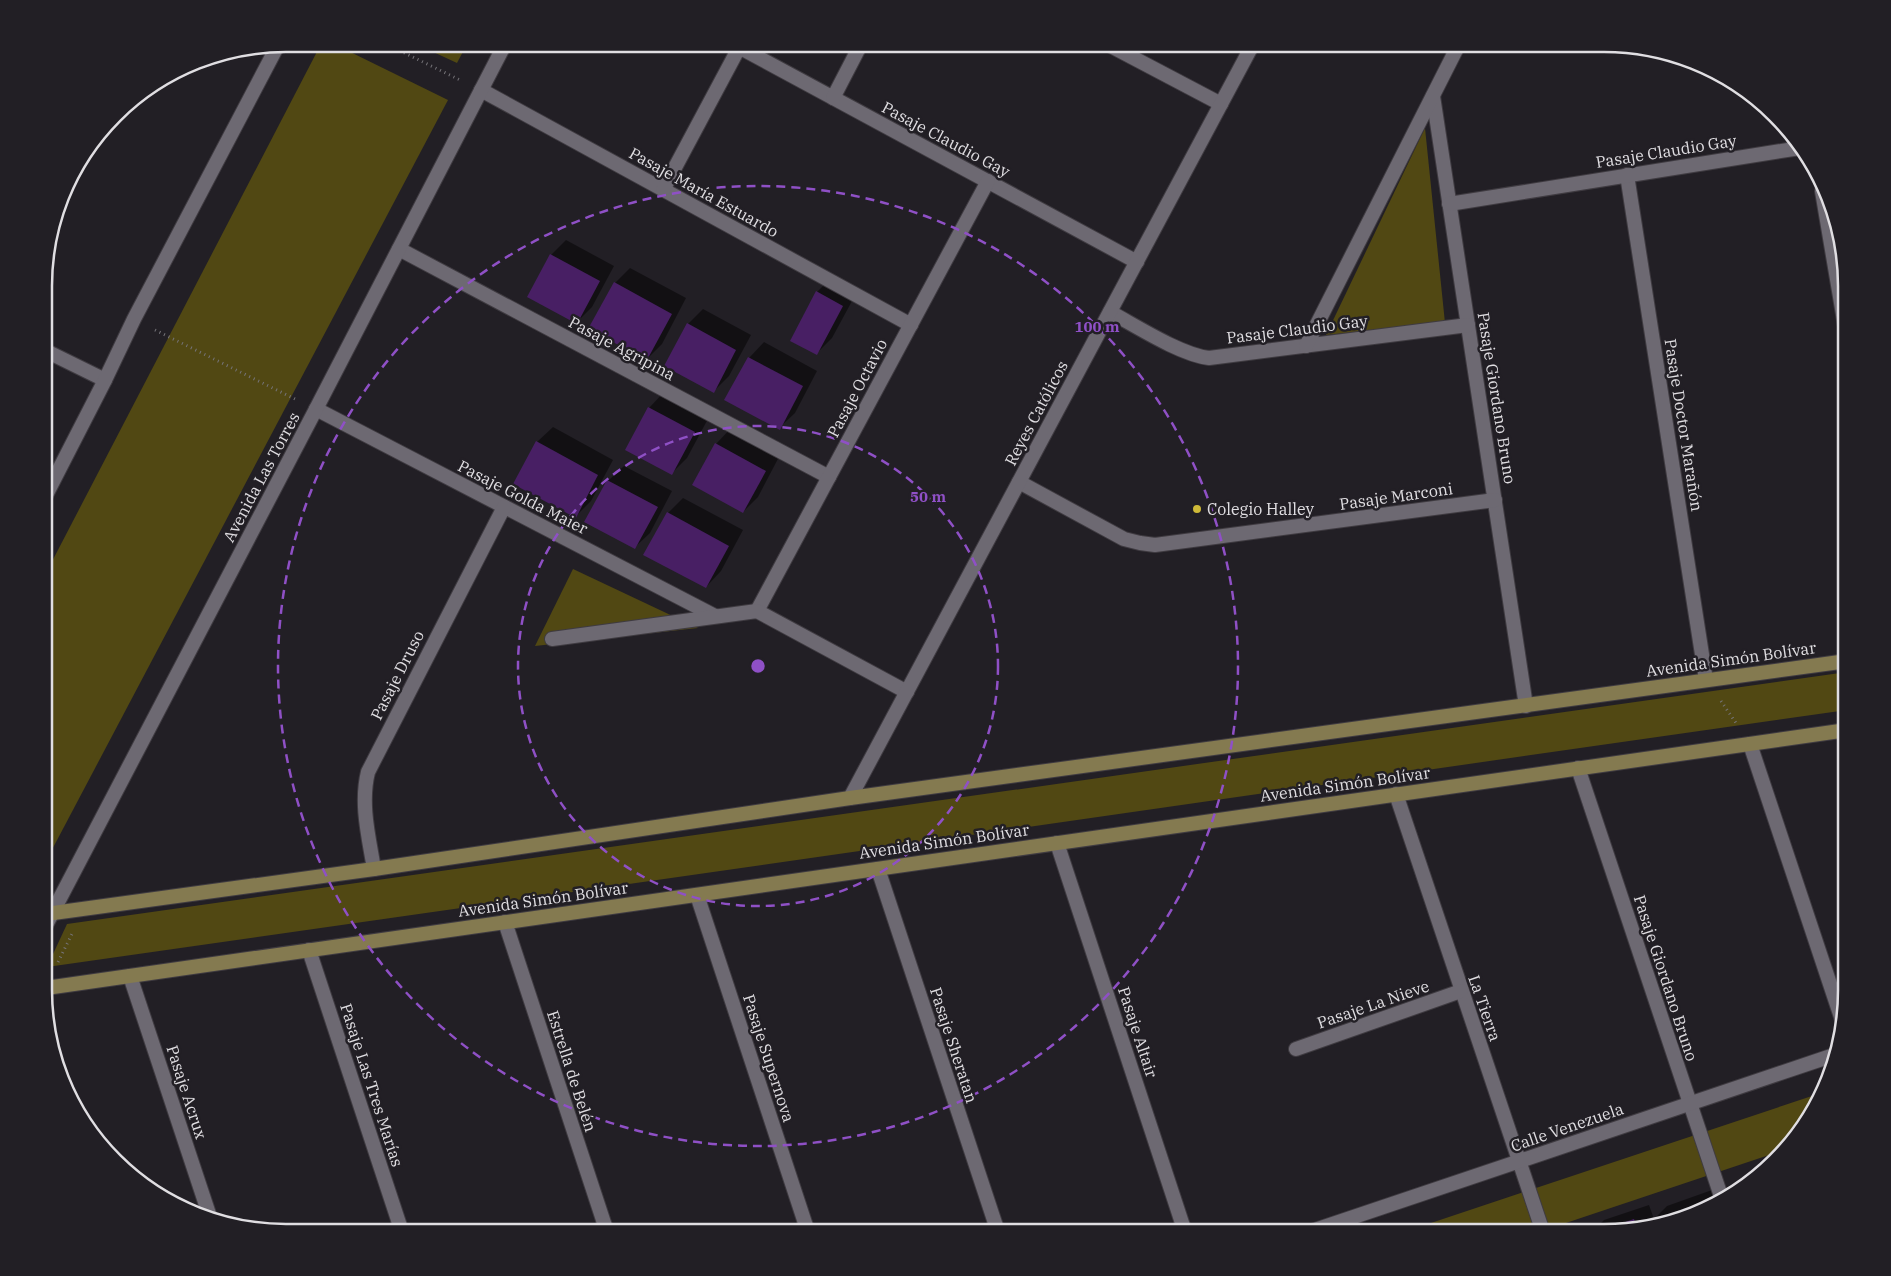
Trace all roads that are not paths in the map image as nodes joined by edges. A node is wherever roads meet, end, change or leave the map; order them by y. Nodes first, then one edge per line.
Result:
1 (500, 52) edge
2 (737, 52) edge
3 (751, 52) edge
4 (857, 52) edge
5 (1122, 52) edge
6 (1249, 52) edge
7 (1455, 52) edge
8 (274, 53) edge
9 (481, 90) junction
10 (1433, 96) junction
11 (833, 98) junction
12 (1221, 104) junction
13 (1793, 149) edge
14 (1627, 175) junction
15 (988, 181) junction
16 (664, 190) junction
17 (1449, 204) junction
18 (1827, 214) edge
19 (398, 249) junction
20 (1836, 260) edge
21 (1137, 262) junction
22 (1110, 312) junction
23 (911, 325) junction
24 (1468, 325) junction
25 (1306, 346) junction
26 (52, 353) edge
27 (105, 380) junction
28 (316, 409) junction
29 (829, 477) junction
30 (1019, 482) junction
31 (52, 483) edge
32 (1495, 500) junction
33 (504, 507) junction
34 (757, 611) junction
35 (715, 616) junction
36 (552, 639) dead end
37 (1839, 662) edge
38 (1706, 680) junction
39 (907, 692) junction
40 (1526, 706) junction
41 (1839, 731) edge
42 (1750, 744) junction
43 (1578, 768) junction
44 (1396, 794) junction
45 (850, 798) junction
46 (1057, 843) junction
47 (374, 869) junction
48 (878, 869) junction
49 (697, 895) junction
50 (52, 909) edge
51 (52, 916) edge
52 (505, 922) junction
53 (309, 950) junction
54 (130, 976) junction
55 (52, 987) edge
56 (1461, 992) junction
57 (1838, 1007) edge
58 (1296, 1049) dead end
59 (1829, 1057) edge
60 (1689, 1104) junction
61 (1519, 1162) junction
62 (1720, 1193) edge
63 (207, 1209) edge
64 (399, 1224) edge
65 (604, 1224) edge
66 (805, 1224) edge
67 (995, 1224) edge
68 (1182, 1224) edge
69 (1332, 1224) edge
70 (1540, 1224) edge

1 - 9 street, Avenida Las Torres
2 - 16 street
3 - 11 street, Pasaje Claudio Gay
4 - 11 street
5 - 12 street
6 - 12 street, Reyes Católicos
7 - 10 street
8 - 27 street
9 - 16 street, Pasaje María Estuardo
9 - 19 street, Avenida Las Torres
10 - 17 street, Pasaje Giordano Bruno
10 - 25 street
11 - 15 street, Pasaje Claudio Gay
12 - 21 street, Reyes Católicos
13 - 14 street, Pasaje Claudio Gay
14 - 17 street, Pasaje Claudio Gay
14 - 38 street, Pasaje Doctor Marañón
15 - 21 street, Pasaje Claudio Gay
15 - 23 street, Pasaje Octavio
16 - 23 street, Pasaje María Estuardo
17 - 24 street, Pasaje Giordano Bruno
18 - 20 street
19 - 28 street, Avenida Las Torres
19 - 29 street, Pasaje Agripina
21 - 22 street, Reyes Católicos
22 - 25 street, Pasaje Claudio Gay
22 - 30 street, Reyes Católicos
23 - 29 street, Pasaje Octavio
24 - 25 street, Pasaje Claudio Gay
24 - 32 street, Pasaje Giordano Bruno
26 - 27 street
27 - 31 street
28 - 33 street, Pasaje Golda Maier
28 - 50 street, Avenida Las Torres
29 - 34 street, Pasaje Octavio
30 - 32 street, Pasaje Marconi
30 - 39 street, Reyes Católicos
32 - 40 street, Pasaje Giordano Bruno
33 - 35 street, Pasaje Golda Maier
33 - 47 street, Pasaje Druso
34 - 35 street
34 - 39 street
35 - 36 street
37 - 38 main road, Avenida Simón Bolívar
38 - 40 main road, Avenida Simón Bolívar
39 - 45 street, Reyes Católicos
40 - 45 main road, Avenida Simón Bolívar
41 - 42 main road, Avenida Simón Bolívar
42 - 43 main road, Avenida Simón Bolívar
42 - 57 street
43 - 44 main road, Avenida Simón Bolívar
43 - 60 street, Pasaje Giordano Bruno
44 - 46 main road, Avenida Simón Bolívar
44 - 56 street, La Tierra
45 - 47 main road, Avenida Simón Bolívar
46 - 48 main road, Avenida Simón Bolívar
46 - 68 street, Pasaje Altair
47 - 51 main road, Avenida Simón Bolívar
48 - 49 main road, Avenida Simón Bolívar
48 - 67 street, Pasaje Sheratan
49 - 52 main road, Avenida Simón Bolívar
49 - 66 street, Pasaje Supernova
52 - 53 main road, Avenida Simón Bolívar
52 - 65 street, Estrella de Belén
53 - 54 main road, Avenida Simón Bolívar
53 - 64 street, Pasaje Las Tres Marías
54 - 55 main road, Avenida Simón Bolívar
54 - 63 street, Pasaje Acrux
56 - 58 street, Pasaje La Nieve
56 - 61 street, La Tierra
59 - 60 street, Calle Venezuela
60 - 61 street, Calle Venezuela
60 - 62 street, Pasaje Giordano Bruno
61 - 69 street, Calle Venezuela
61 - 70 street, La Tierra

